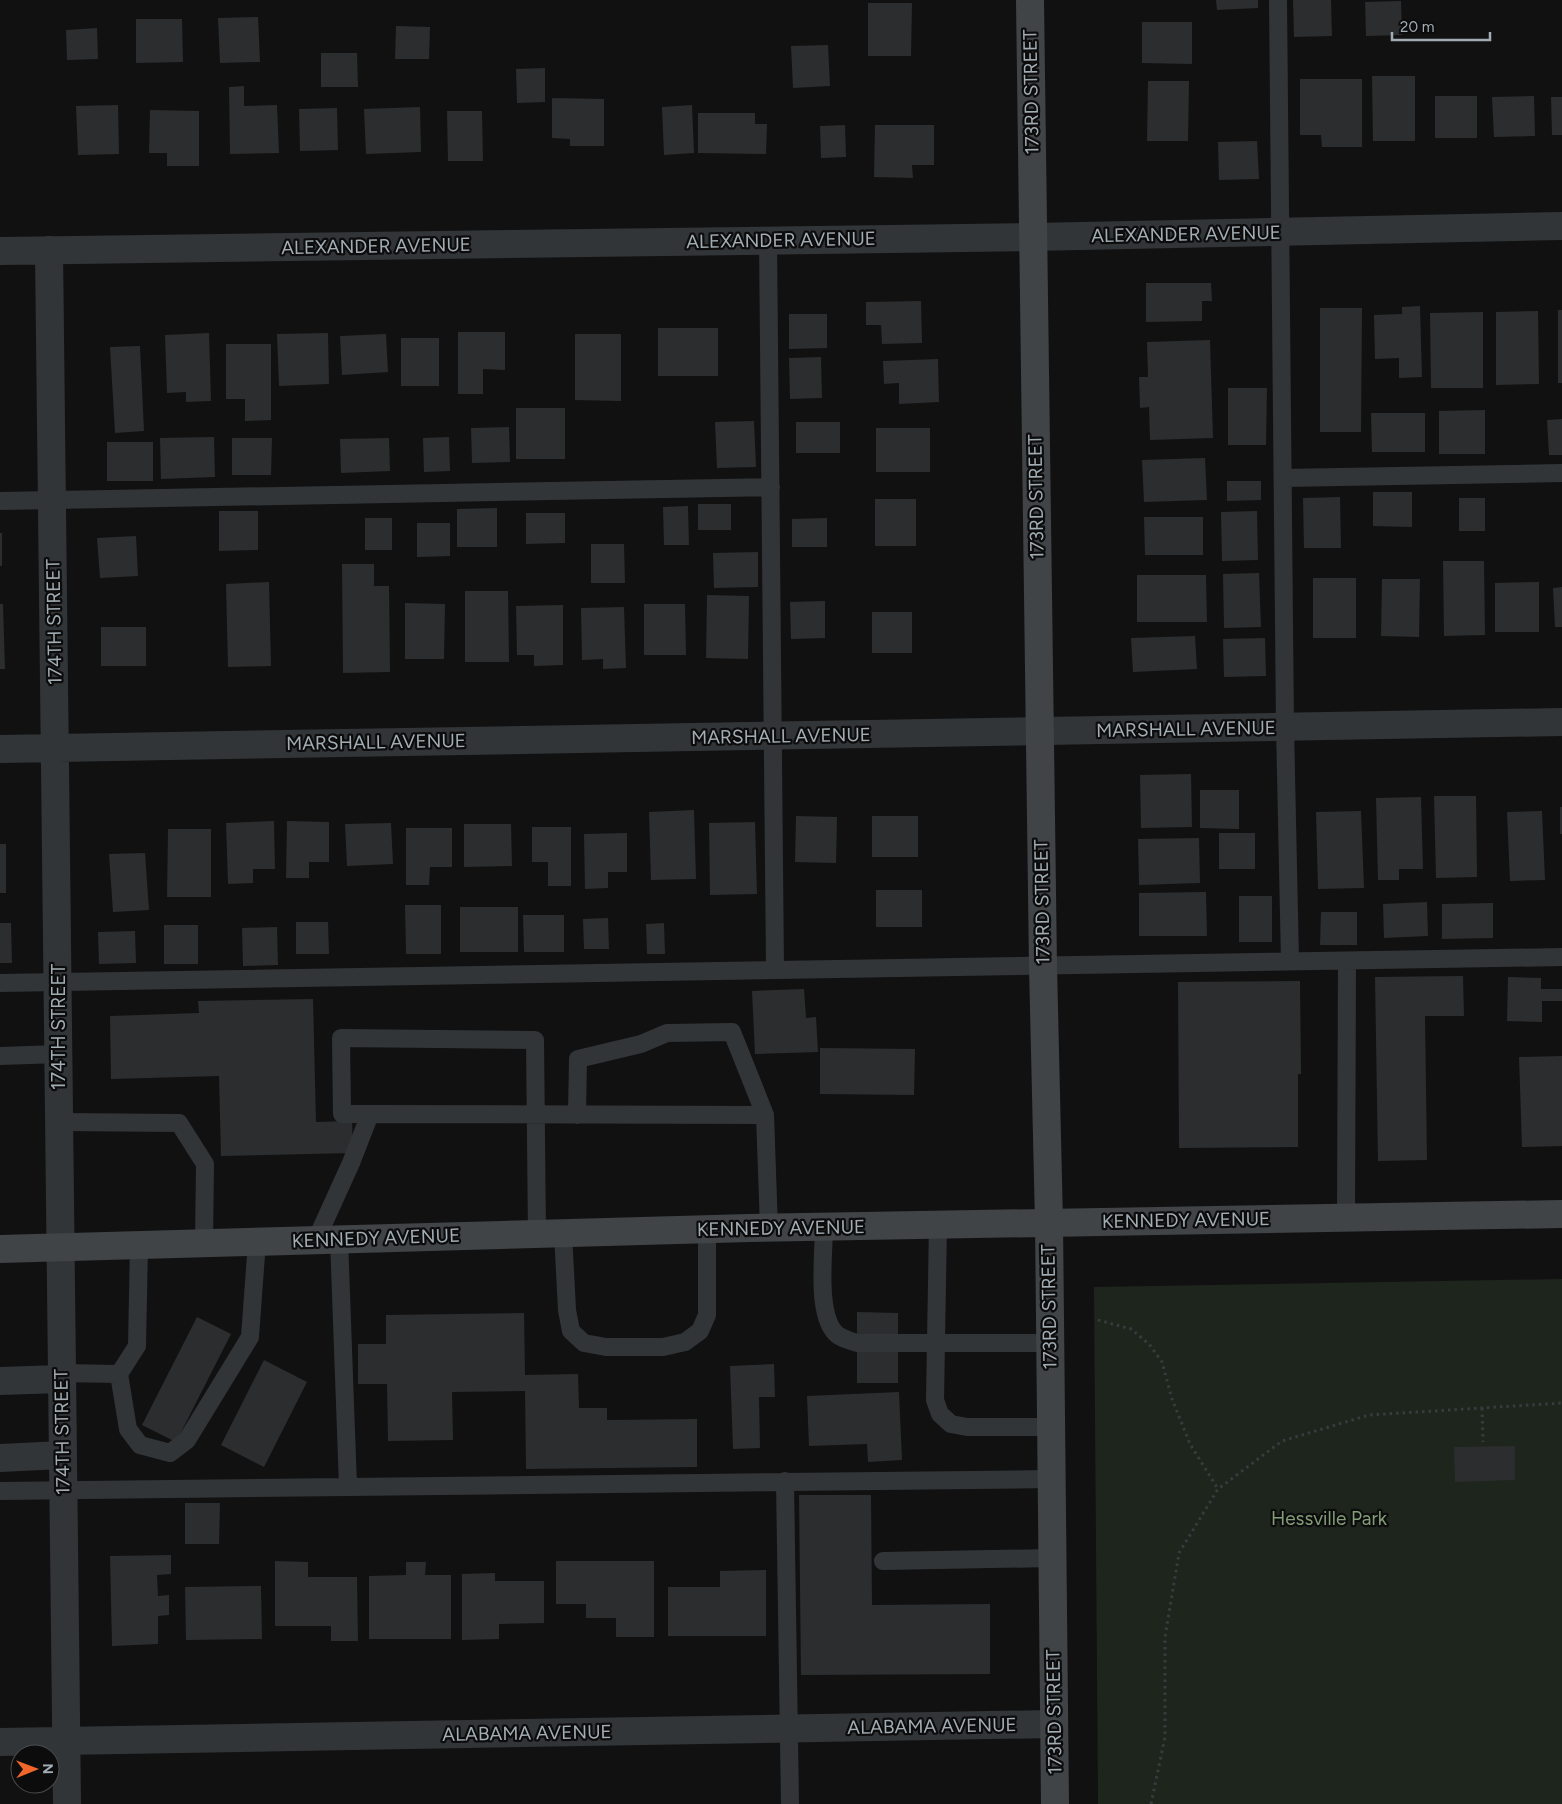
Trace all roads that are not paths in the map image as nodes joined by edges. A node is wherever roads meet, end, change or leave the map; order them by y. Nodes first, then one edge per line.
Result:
1 (1030, 0) edge
2 (1278, 0) edge
3 (1562, 226) edge
4 (1280, 232) junction
5 (1032, 237) junction
6 (768, 240) junction
7 (49, 250) junction
8 (0, 251) edge
9 (1562, 473) edge
10 (1283, 478) junction
11 (771, 487) junction
12 (52, 500) junction
13 (0, 501) edge
14 (1562, 722) edge
15 (1285, 727) junction
16 (1040, 732) junction
17 (773, 736) junction
18 (56, 748) junction
19 (0, 749) edge
20 (1562, 957) edge
21 (1347, 960) junction
22 (1290, 962) junction
23 (1042, 966) junction
24 (775, 970) junction
25 (58, 982) junction
26 (0, 983) edge
27 (59, 1054) junction
28 (0, 1056) edge
29 (370, 1114) junction
30 (537, 1115) junction
31 (577, 1115) junction
32 (765, 1115) junction
33 (59, 1122) junction
34 (1562, 1214) edge
35 (1346, 1218) junction
36 (1049, 1222) junction
37 (938, 1224) junction
38 (824, 1227) junction
39 (769, 1228) junction
40 (707, 1229) junction
41 (550, 1233) junction
42 (328, 1240) junction
43 (258, 1241) junction
44 (204, 1243) junction
45 (139, 1245) junction
46 (60, 1247) junction
47 (0, 1248) edge
48 (937, 1343) junction
49 (1050, 1343) junction
50 (118, 1374) junction
51 (61, 1376) junction
52 (0, 1381) edge
53 (1051, 1427) junction
54 (62, 1455) junction
55 (0, 1458) edge
56 (1051, 1479) junction
57 (785, 1481) junction
58 (348, 1486) junction
59 (63, 1490) junction
60 (0, 1491) edge
61 (1052, 1558) junction
62 (883, 1561) dead end
63 (1054, 1724) junction
64 (790, 1728) junction
65 (66, 1740) junction
66 (0, 1742) edge
67 (67, 1804) edge
68 (790, 1804) edge
69 (1055, 1804) edge

1 - 5 street, 173RD STREET
2 - 4 lane
3 - 4 street, ALEXANDER AVENUE
4 - 5 street, ALEXANDER AVENUE
4 - 10 lane
5 - 6 street, ALEXANDER AVENUE
5 - 16 street, 173RD STREET
6 - 7 street, ALEXANDER AVENUE
6 - 11 lane
7 - 8 street, ALEXANDER AVENUE
7 - 12 street, 174TH STREET
9 - 10 lane
10 - 15 lane
11 - 12 lane
11 - 17 lane
12 - 13 lane
12 - 18 street, 174TH STREET
14 - 15 street, MARSHALL AVENUE
15 - 16 street, MARSHALL AVENUE
15 - 22 lane
16 - 17 street, MARSHALL AVENUE
16 - 23 street, 173RD STREET
17 - 18 street, MARSHALL AVENUE
17 - 24 lane
18 - 19 street, MARSHALL AVENUE
18 - 25 street, 174TH STREET
20 - 21 lane
21 - 22 lane
21 - 35 lane
22 - 23 lane
23 - 24 lane
23 - 36 street, 173RD STREET
24 - 25 lane
25 - 26 lane
25 - 27 street, 174TH STREET
27 - 28 lane
27 - 33 street, 174TH STREET
29 - 30 lane
29 - 30 lane
29 - 42 lane
30 - 31 lane
30 - 41 lane
31 - 32 lane
31 - 32 lane
32 - 39 lane
33 - 44 lane
33 - 46 street, 174TH STREET
34 - 35 street, KENNEDY AVENUE
35 - 36 street, KENNEDY AVENUE
36 - 37 street, KENNEDY AVENUE
36 - 49 street, 173RD STREET
37 - 38 street, KENNEDY AVENUE
37 - 48 lane
38 - 39 street, KENNEDY AVENUE
38 - 48 lane
39 - 40 street, KENNEDY AVENUE
40 - 41 street, KENNEDY AVENUE
40 - 41 lane
41 - 42 street, KENNEDY AVENUE
42 - 43 street, KENNEDY AVENUE
42 - 58 lane
43 - 44 street, KENNEDY AVENUE
43 - 50 lane
44 - 45 street, KENNEDY AVENUE
45 - 46 street, KENNEDY AVENUE
45 - 50 lane
46 - 47 street, KENNEDY AVENUE
46 - 51 street, 174TH STREET
48 - 49 lane
48 - 53 lane
49 - 53 street, 173RD STREET
50 - 51 lane
51 - 52 street
51 - 54 street, 174TH STREET
53 - 56 street, 173RD STREET
54 - 55 street
54 - 59 street, 174TH STREET
56 - 57 lane
56 - 61 street, 173RD STREET
57 - 58 lane
57 - 64 lane
58 - 59 lane
59 - 60 lane
59 - 65 street, 174TH STREET
61 - 62 lane
61 - 63 street, 173RD STREET
63 - 64 street, ALABAMA AVENUE
63 - 69 street, 173RD STREET
64 - 65 street, ALABAMA AVENUE
64 - 68 lane
65 - 66 street, ALABAMA AVENUE
65 - 67 street, 174TH STREET

